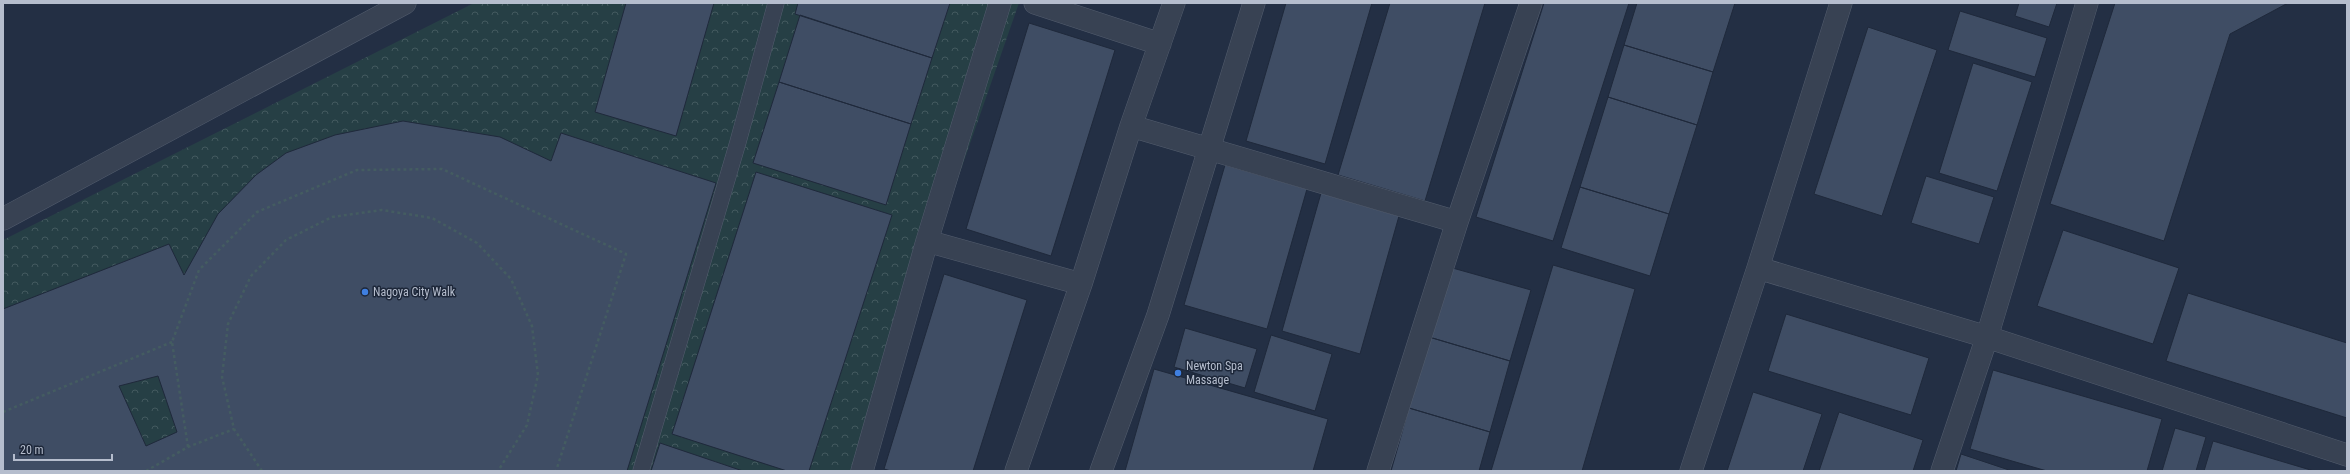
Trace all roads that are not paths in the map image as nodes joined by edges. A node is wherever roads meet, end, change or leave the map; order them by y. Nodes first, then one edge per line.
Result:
1 (405, 3) edge
2 (776, 3) edge
3 (1000, 3) edge
4 (1035, 3) edge
5 (1174, 3) edge
6 (1254, 3) edge
7 (1531, 3) edge
8 (1841, 3) edge
9 (2086, 3) edge
10 (1160, 44) junction
11 (1131, 126) junction
12 (1209, 150) junction
13 (3, 219) edge
14 (1457, 222) junction
15 (927, 241) junction
16 (1758, 268) junction
17 (1081, 284) junction
18 (1987, 337) junction
19 (2347, 455) edge
20 (641, 471) edge
21 (862, 471) edge
22 (1016, 471) edge
23 (1101, 471) edge
24 (1378, 471) edge
25 (1691, 471) edge
26 (1942, 471) edge

1 - 13 street
2 - 20 lane
3 - 15 street
4 - 10 street
5 - 10 street
6 - 12 street
7 - 14 street
8 - 16 street
9 - 18 street
10 - 11 street
11 - 12 street
11 - 17 street
12 - 14 street
12 - 23 street
14 - 24 street
15 - 17 street
15 - 21 street
16 - 18 street
16 - 25 street
17 - 22 street
18 - 19 street
18 - 26 street

